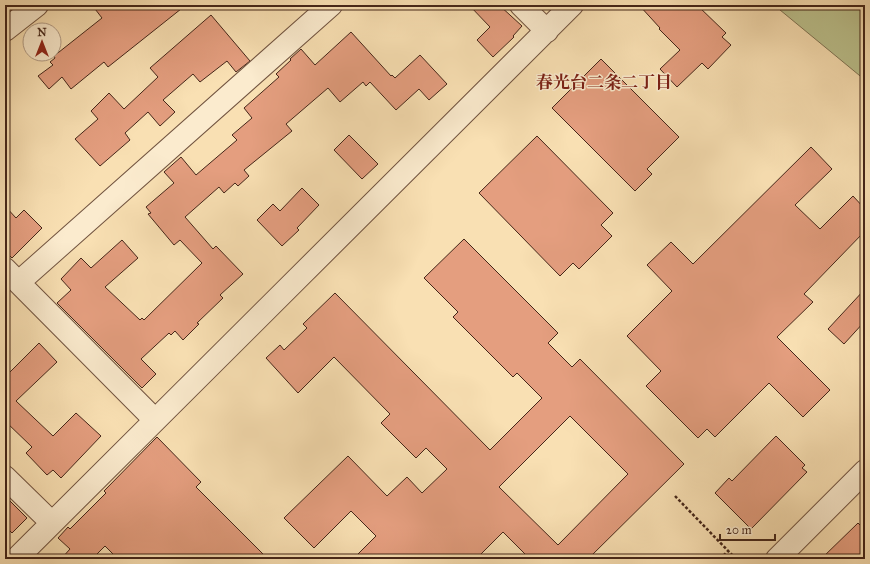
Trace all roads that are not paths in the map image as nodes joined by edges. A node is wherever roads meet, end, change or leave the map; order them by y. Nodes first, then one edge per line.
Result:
1 (37, 5) edge
2 (331, 5) edge
3 (521, 5) edge
4 (572, 5) edge
5 (5, 30) edge
6 (547, 31) junction
7 (12, 275) edge
8 (155, 420) junction
9 (865, 471) edge
10 (5, 477) edge
11 (52, 523) junction
12 (16, 559) edge
13 (777, 559) edge

1 - 5 street
2 - 7 street
3 - 6 street
4 - 6 street
6 - 8 street
7 - 8 street
8 - 11 street
9 - 13 street
10 - 11 street
11 - 12 street

